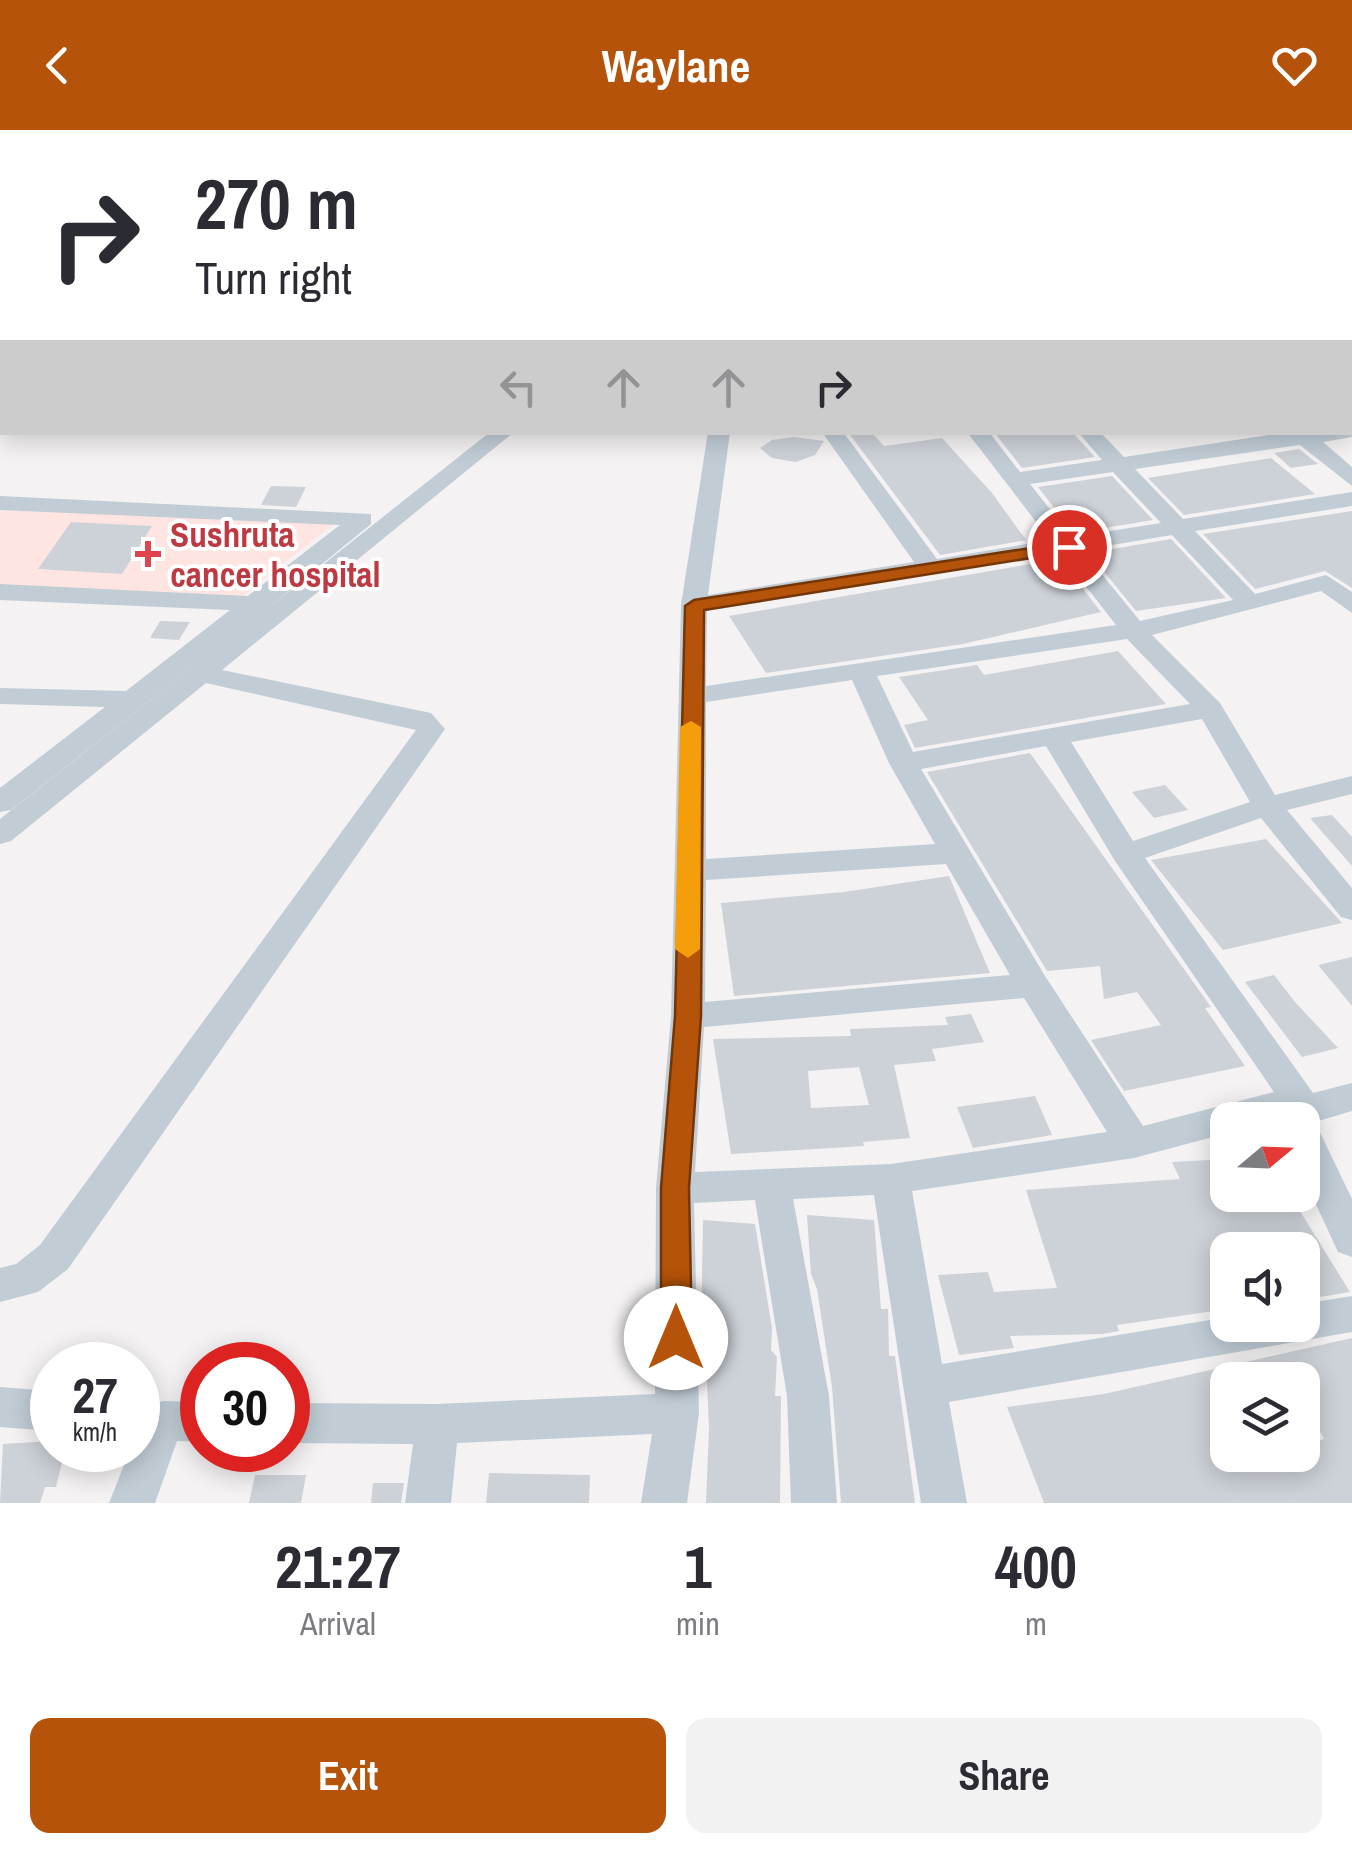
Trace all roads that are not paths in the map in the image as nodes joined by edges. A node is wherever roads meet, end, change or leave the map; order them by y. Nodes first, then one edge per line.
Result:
1 (468, 435) edge
2 (500, 435) edge
3 (719, 435) edge
4 (834, 435) edge
5 (980, 435) edge
6 (1091, 435) edge
7 (1302, 436) edge
8 (1120, 466) junction
9 (1017, 479) junction
10 (1352, 479) edge
11 (1352, 499) edge
12 (0, 503) edge
13 (362, 519) junction
14 (1180, 528) junction
15 (1069, 547) junction
16 (931, 568) junction
17 (1339, 580) edge
18 (0, 592) edge
19 (251, 603) junction
20 (1251, 605) junction
21 (1352, 605) edge
22 (284, 606) junction
23 (694, 606) junction
24 (1133, 630) junction
25 (862, 672) junction
26 (200, 674) junction
27 (0, 696) edge
28 (692, 696) junction
29 (130, 700) junction
30 (1210, 709) junction
31 (1053, 735) junction
32 (903, 763) junction
33 (1352, 786) edge
34 (0, 803) edge
35 (1268, 806) junction
36 (0, 834) edge
37 (955, 853) junction
38 (1126, 854) junction
39 (688, 870) junction
40 (1352, 909) edge
41 (1034, 985) junction
42 (688, 1016) junction
43 (1352, 1097) edge
44 (1289, 1102) edge
45 (1320, 1108) edge
46 (1210, 1130) edge
47 (1134, 1143) junction
48 (1320, 1167) edge
49 (891, 1179) junction
50 (675, 1188) junction
51 (772, 1188) junction
52 (1352, 1240) edge
53 (0, 1285) edge
54 (1352, 1314) edge
55 (1320, 1319) edge
56 (1210, 1338) edge
57 (928, 1386) junction
58 (1, 1409) edge
59 (30, 1410) edge
60 (677, 1413) junction
61 (168, 1420) edge
62 (310, 1422) edge
63 (437, 1424) junction
64 (132, 1503) edge
65 (428, 1503) edge
66 (664, 1503) edge
67 (814, 1503) edge
68 (944, 1503) edge

1 - 13 street
2 - 22 street
3 - 23 street
4 - 16 street
5 - 9 street
6 - 8 street
7 - 8 street
7 - 10 street
8 - 9 street
8 - 14 street
9 - 15 street
11 - 14 street
12 - 13 street
13 - 19 street
14 - 15 street
14 - 20 street
15 - 16 street
15 - 24 street
16 - 23 street
17 - 20 street
17 - 21 street
18 - 19 street
19 - 22 street
19 - 29 street
20 - 24 street
22 - 26 street
23 - 28 street
24 - 25 street
24 - 30 street
25 - 28 street
25 - 32 street
26 - 36 street
26 - 53 street
27 - 29 street
28 - 39 street
29 - 34 street
30 - 31 street
30 - 35 street
31 - 32 street
31 - 38 street
32 - 37 street
33 - 35 street
35 - 38 street
35 - 40 street
37 - 39 street
37 - 41 street
38 - 44 street
39 - 42 street
41 - 42 street
41 - 47 street
42 - 50 street
43 - 45 street
46 - 47 street
47 - 49 street
48 - 52 street
49 - 51 street
49 - 57 street
50 - 51 street
50 - 60 street
51 - 67 street
54 - 55 street
56 - 57 street
57 - 68 street
58 - 59 street
60 - 63 street
60 - 66 street
61 - 64 street
62 - 63 street
63 - 65 street

